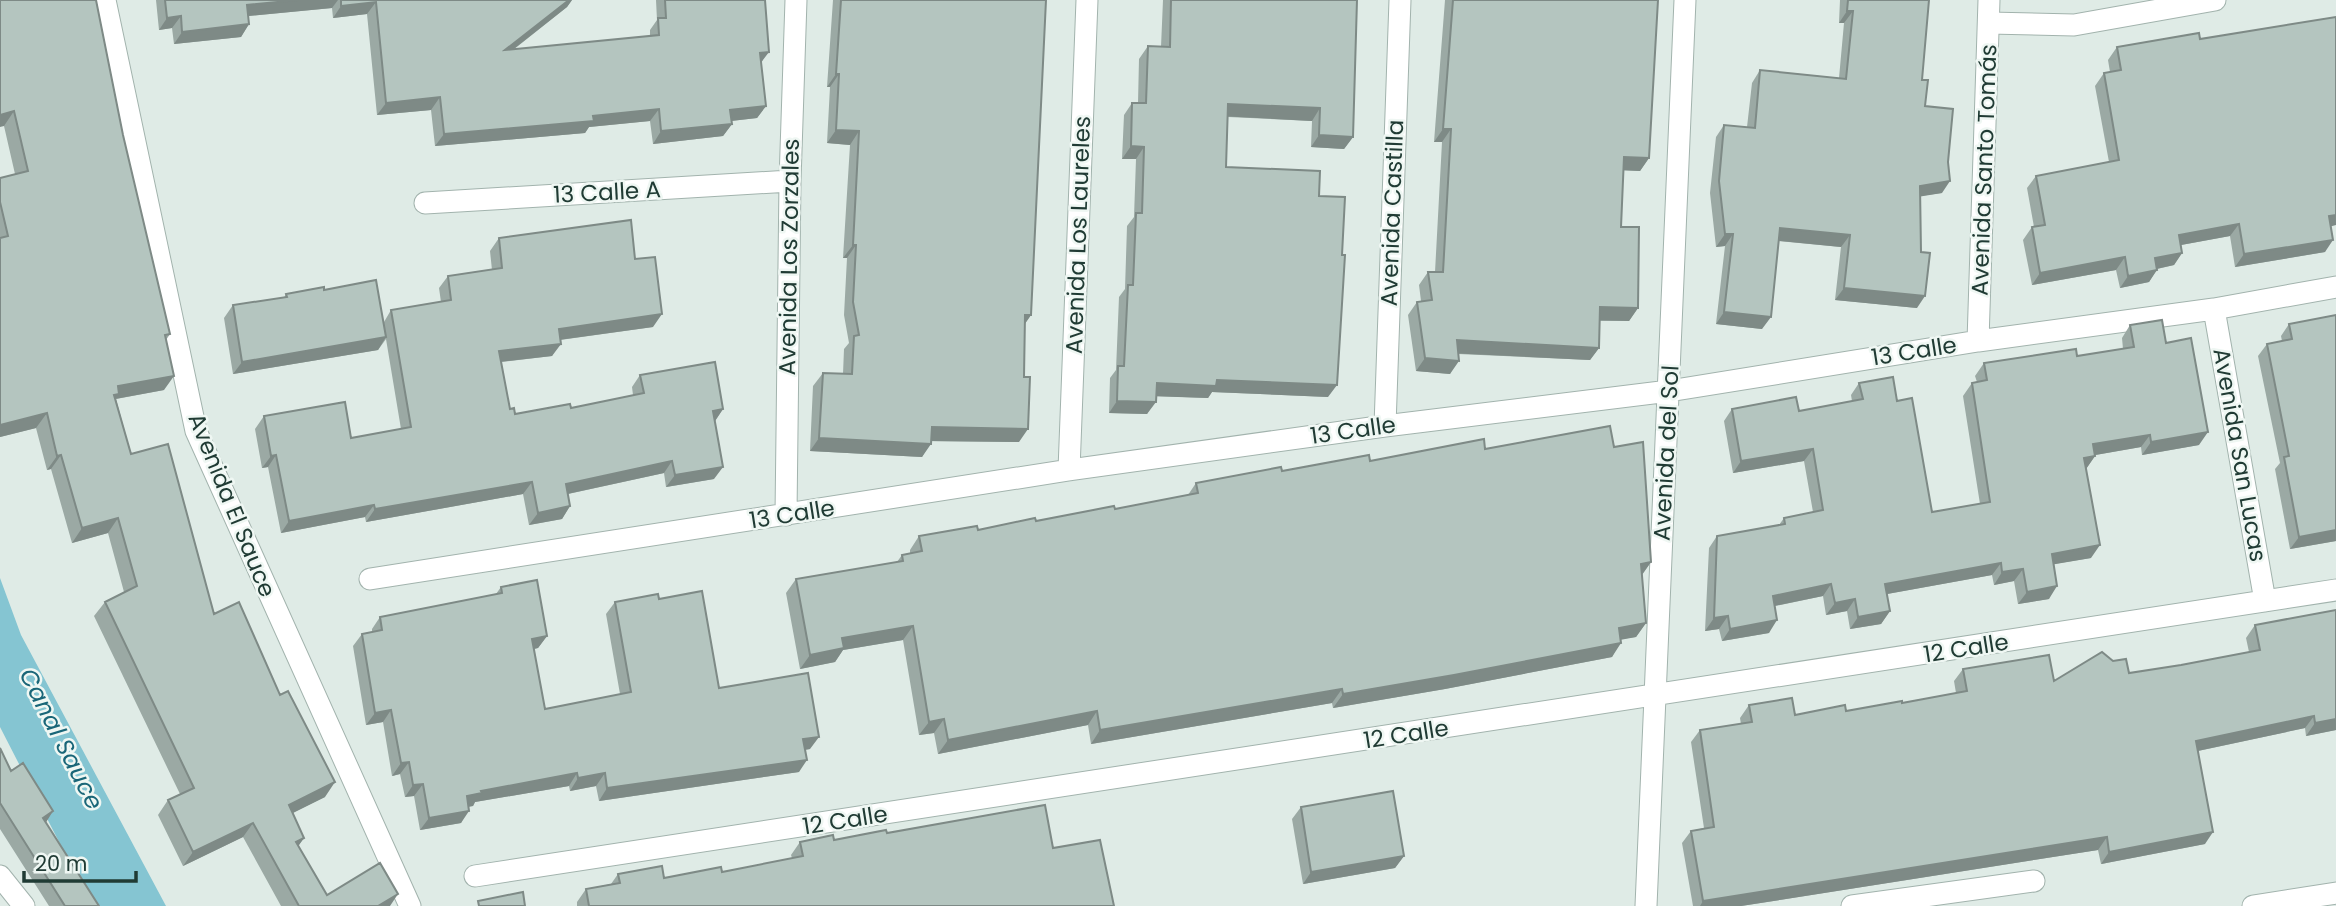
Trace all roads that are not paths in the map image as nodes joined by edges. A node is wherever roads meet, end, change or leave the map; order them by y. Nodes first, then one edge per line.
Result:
1 (105, 0) edge
2 (796, 0) edge
3 (1087, 0) edge
4 (1400, 0) edge
5 (1685, 0) edge
6 (1989, 0) edge
7 (2215, 0) edge
8 (1989, 23) junction
9 (790, 181) junction
10 (425, 202) dead end
11 (2336, 287) edge
12 (2214, 309) junction
13 (1978, 341) junction
14 (1669, 391) junction
15 (1385, 426) junction
16 (1069, 470) junction
17 (786, 515) junction
18 (370, 579) dead end
19 (2336, 590) edge
20 (2265, 601) junction
21 (1654, 696) junction
22 (0, 876) edge
23 (475, 876) dead end
24 (2034, 881) dead end
25 (2336, 893) edge
26 (24, 906) edge
27 (410, 906) edge
28 (1646, 906) edge
29 (1852, 906) edge
30 (2255, 906) edge

1 - 27 street, Avenida El Sauce
2 - 9 street, Avenida Los Zorzales
3 - 16 street, Avenida Los Laureles
4 - 15 street, Avenida Castilla
5 - 14 street, Avenida del Sol
6 - 8 street, Avenida Santo Tomás
7 - 8 street
8 - 13 street, Avenida Santo Tomás
9 - 10 street, 13 Calle A
9 - 17 street, Avenida Los Zorzales
11 - 12 street, 13 Calle
12 - 13 street, 13 Calle
12 - 20 street, Avenida San Lucas
13 - 14 street, 13 Calle
14 - 15 street, 13 Calle
14 - 21 street, Avenida del Sol
15 - 16 street, 13 Calle
16 - 17 street, 13 Calle
17 - 18 street, 13 Calle
19 - 20 street, 12 Calle
20 - 21 street, 12 Calle
21 - 23 street, 12 Calle
21 - 28 street, Avenida del Sol
22 - 26 street
24 - 29 street
25 - 30 street

